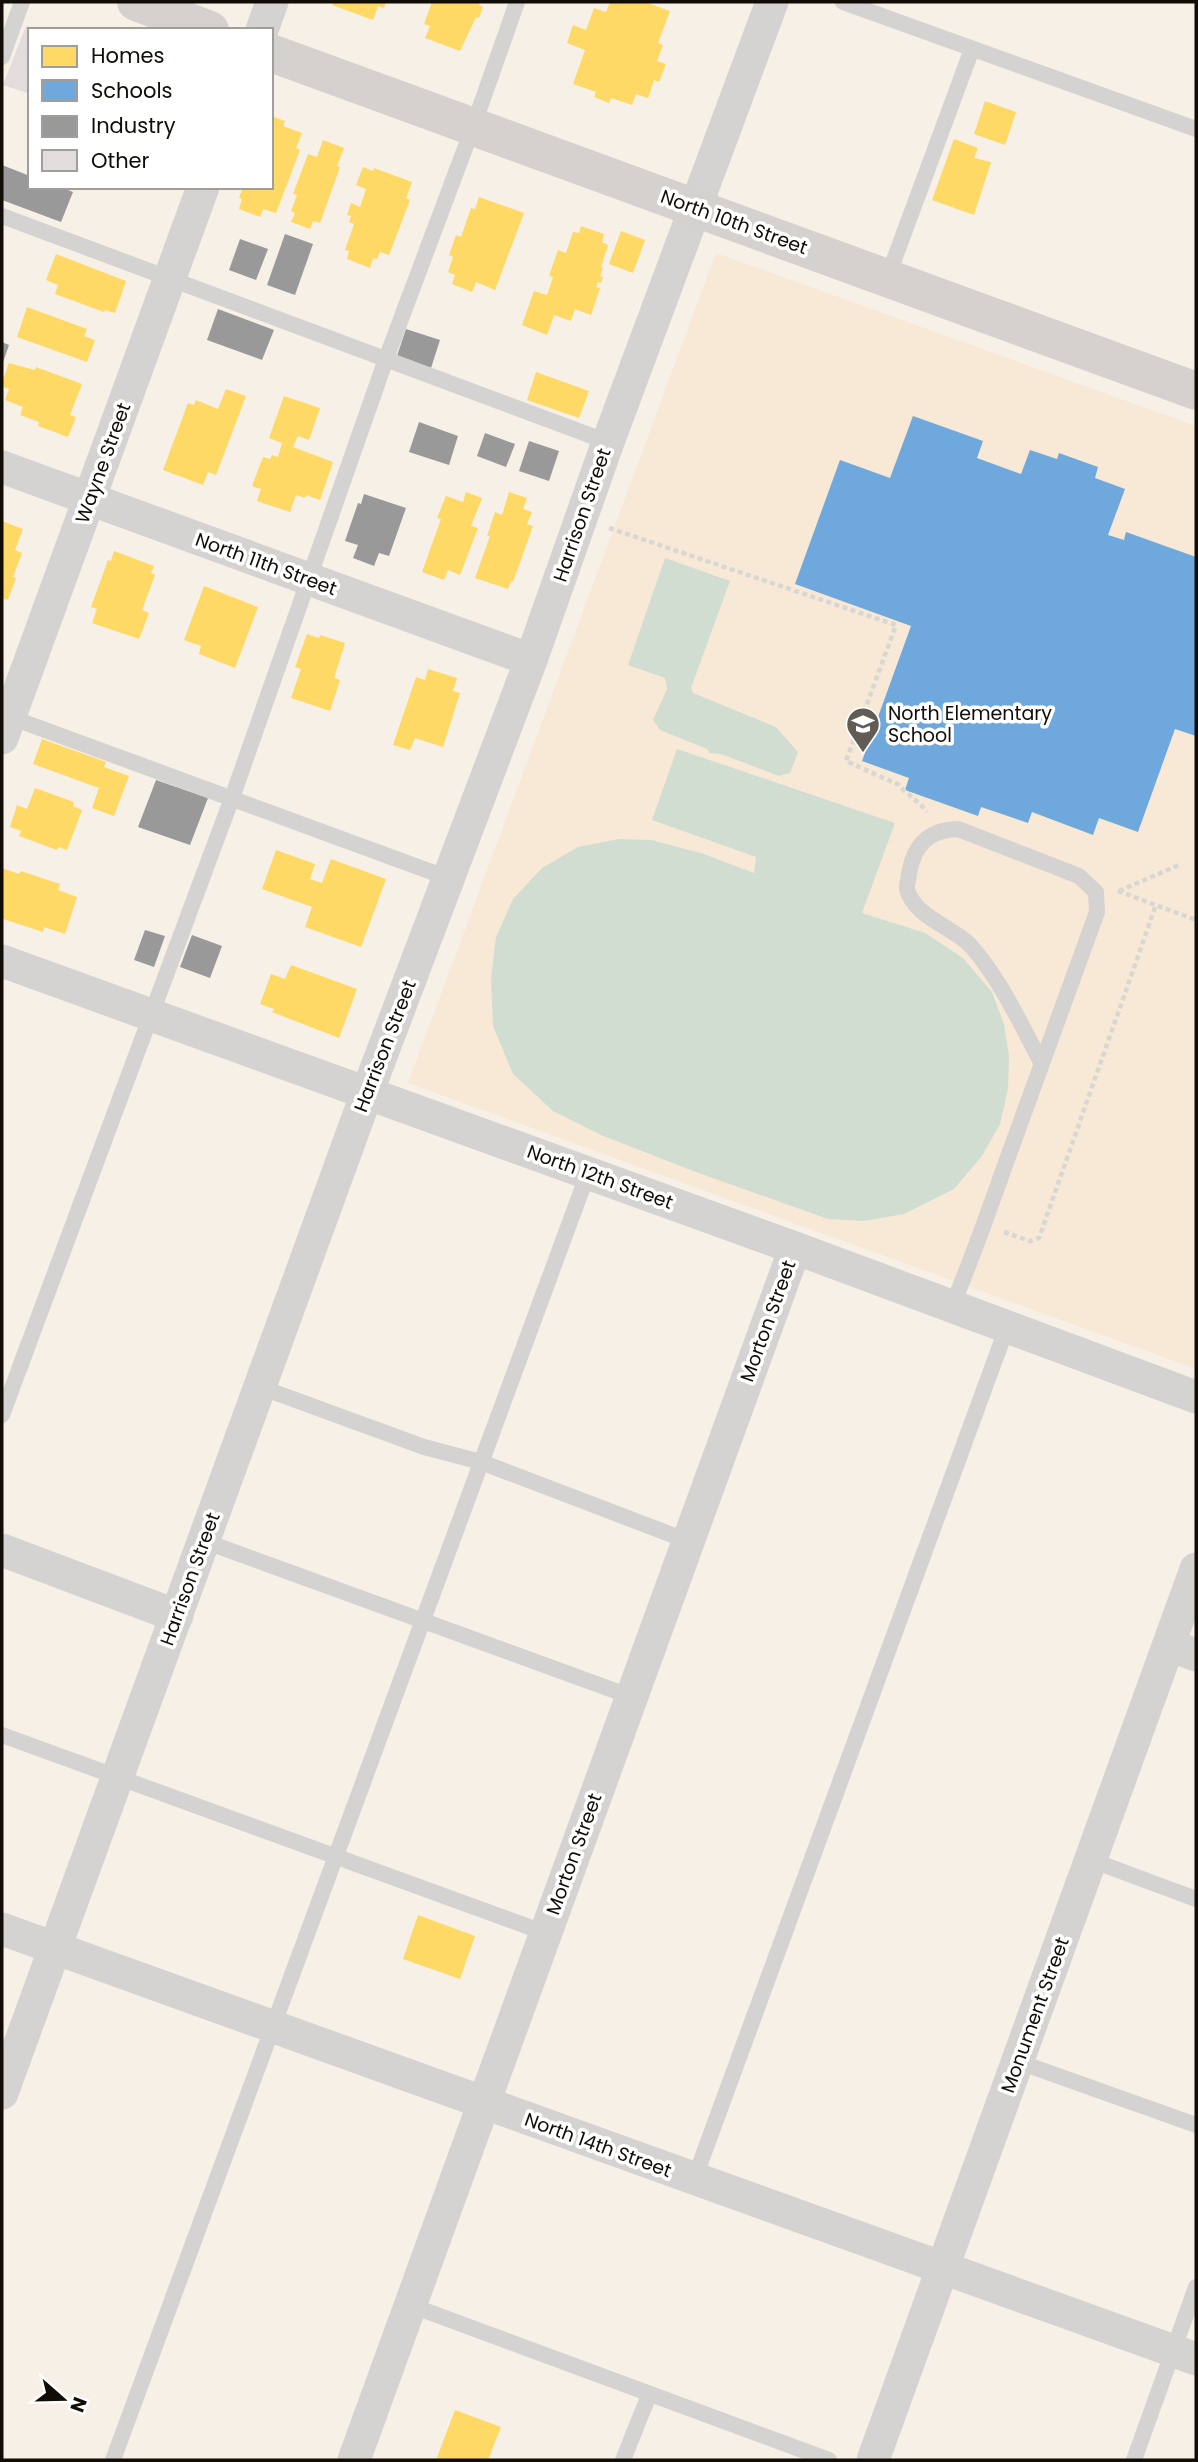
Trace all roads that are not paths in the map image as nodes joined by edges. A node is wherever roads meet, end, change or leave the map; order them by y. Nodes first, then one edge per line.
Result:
1 (22, 2) edge
2 (272, 2) edge
3 (517, 2) edge
4 (772, 2) edge
5 (843, 2) edge
6 (143, 3) edge
7 (205, 28) edge
8 (263, 28) edge
9 (972, 49) junction
10 (273, 54) edge
11 (2, 57) edge
12 (473, 127) junction
13 (1196, 128) edge
14 (202, 189) edge
15 (696, 207) junction
16 (2, 216) edge
17 (169, 279) junction
18 (887, 279) junction
19 (386, 359) junction
20 (1196, 391) edge
21 (608, 442) junction
22 (2, 467) edge
23 (89, 500) junction
24 (308, 579) junction
25 (531, 660) junction
26 (4, 723) edge
27 (232, 798) junction
28 (448, 878) junction
29 (2, 961) edge
30 (152, 1015) junction
31 (1042, 1064) junction
32 (367, 1093) junction
33 (588, 1173) junction
34 (795, 1248) junction
35 (952, 1306) junction
36 (1007, 1327) junction
37 (260, 1387) junction
38 (1196, 1397) edge
39 (2, 1415) edge
40 (481, 1462) junction
41 (204, 1541) junction
42 (688, 1541) junction
43 (2, 1550) edge
44 (1196, 1569) edge
45 (177, 1616) junction
46 (422, 1622) junction
47 (1182, 1650) edge
48 (632, 1697) junction
49 (2, 1735) edge
50 (118, 1777) junction
51 (335, 1857) junction
52 (1091, 1860) junction
53 (1196, 1899) edge
54 (2, 1929) edge
55 (545, 1933) junction
56 (55, 1948) junction
57 (272, 2028) junction
58 (1019, 2062) junction
59 (2, 2092) edge
60 (484, 2104) junction
61 (1196, 2124) edge
62 (694, 2180) junction
63 (944, 2269) junction
64 (1196, 2287) edge
65 (410, 2305) junction
66 (1185, 2355) edge
67 (649, 2395) junction
68 (361, 2458) edge
69 (113, 2460) edge
70 (623, 2460) edge
71 (829, 2460) edge
72 (873, 2460) edge
73 (1134, 2460) edge

1 - 11 lane
2 - 8 street
3 - 12 lane
4 - 15 street, Harrison Street
5 - 9 lane
6 - 7 main road
9 - 13 lane
9 - 18 lane
10 - 12 main road, North 10th Street
12 - 15 main road, North 10th Street
12 - 19 lane
14 - 17 street, Wayne Street
15 - 18 main road, North 10th Street
15 - 21 street, Harrison Street
16 - 17 lane
17 - 19 lane
17 - 23 street, Wayne Street
18 - 20 main road, North 10th Street
19 - 21 lane
19 - 24 lane
21 - 25 street, Harrison Street
22 - 23 street, North 11th Street
23 - 24 street, North 11th Street
23 - 26 street, Wayne Street
24 - 25 street, North 11th Street
24 - 27 lane
25 - 28 street, Harrison Street
26 - 27 lane
27 - 28 lane
27 - 30 lane
28 - 32 street, Harrison Street
29 - 30 street, North 12th Street
30 - 32 street, North 12th Street
30 - 39 lane
31 - 31 lane
31 - 35 lane
32 - 33 street, North 12th Street
32 - 37 street, Harrison Street
33 - 34 street, North 12th Street
33 - 40 lane
34 - 35 street, North 12th Street
34 - 42 street, Morton Street
35 - 36 street, North 12th Street
36 - 38 street, North 12th Street
36 - 62 lane
37 - 40 lane
37 - 41 street, Harrison Street
40 - 42 lane
40 - 46 lane
41 - 45 street, Harrison Street
41 - 46 lane
42 - 48 street, Morton Street
43 - 45 street
44 - 47 street, Monument Street
45 - 50 street, Harrison Street
46 - 48 lane
46 - 51 lane
47 - 52 street, Monument Street
48 - 55 street, Morton Street
49 - 50 lane
50 - 51 lane
50 - 56 street, Harrison Street
51 - 55 lane
51 - 57 lane
52 - 53 lane
52 - 58 street, Monument Street
54 - 56 street, North 14th Street
55 - 60 street, Morton Street
56 - 57 street, North 14th Street
56 - 59 street, Harrison Street
57 - 60 street, North 14th Street
57 - 69 lane
58 - 61 lane
58 - 63 street, Monument Street
60 - 62 street, North 14th Street
60 - 65 street, Morton Street
62 - 63 street, North 14th Street
63 - 66 street, North 14th Street
63 - 72 street, Monument Street
64 - 66 lane
65 - 67 lane
65 - 68 street, Morton Street
66 - 73 lane
67 - 70 lane
67 - 71 lane

